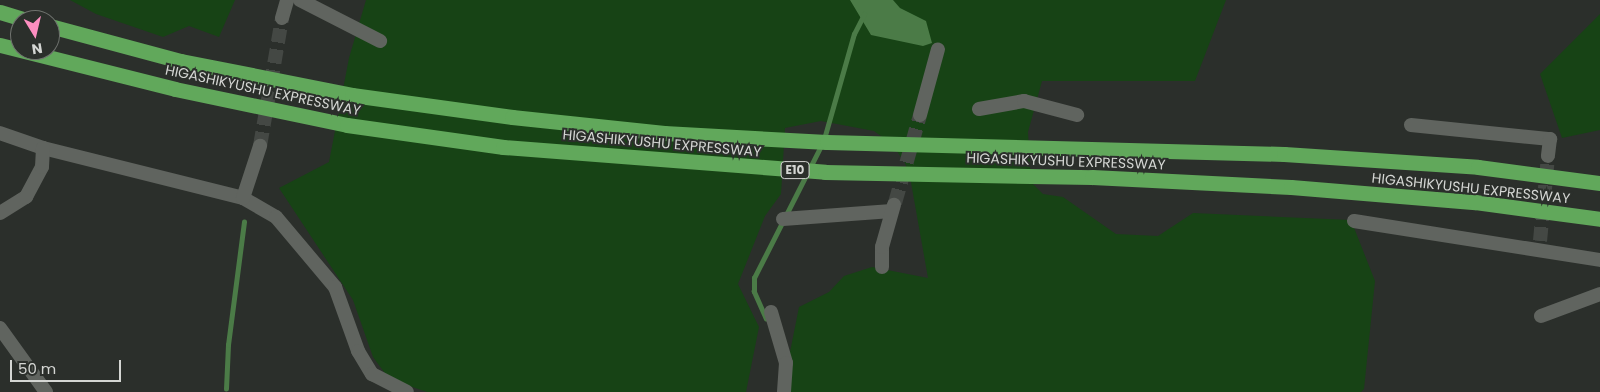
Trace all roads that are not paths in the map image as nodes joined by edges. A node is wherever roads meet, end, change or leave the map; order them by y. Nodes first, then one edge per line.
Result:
1 (287, 0) edge
2 (300, 0) edge
3 (282, 18) tunnel mouth
4 (60, 29) edge
5 (380, 41) dead end
6 (0, 45) edge
7 (938, 49) dead end
8 (979, 109) dead end
9 (920, 115) tunnel mouth
10 (1077, 115) dead end
11 (1411, 125) dead end
12 (0, 133) edge
13 (260, 146) tunnel mouth
14 (43, 148) junction
15 (1548, 156) tunnel mouth
16 (1600, 183) edge
17 (244, 198) junction
18 (0, 213) edge
19 (783, 219) dead end
20 (1600, 219) edge
21 (1354, 221) dead end
22 (1600, 260) edge
23 (882, 267) dead end
24 (1600, 294) edge
25 (772, 312) dead end
26 (1541, 316) dead end
27 (0, 328) edge
28 (46, 392) edge
29 (408, 392) edge
30 (784, 392) edge

1 - 3 street
2 - 5 street
4 - 16 highway, HIGASHIKYUSHU EXPRESSWAY / E10
6 - 20 highway, HIGASHIKYUSHU EXPRESSWAY / E10
7 - 9 street
8 - 10 street
11 - 15 street
12 - 14 street
13 - 17 street
14 - 17 street
14 - 18 street
17 - 29 street
19 - 23 street
21 - 22 street
24 - 26 street
25 - 30 street
27 - 28 street

